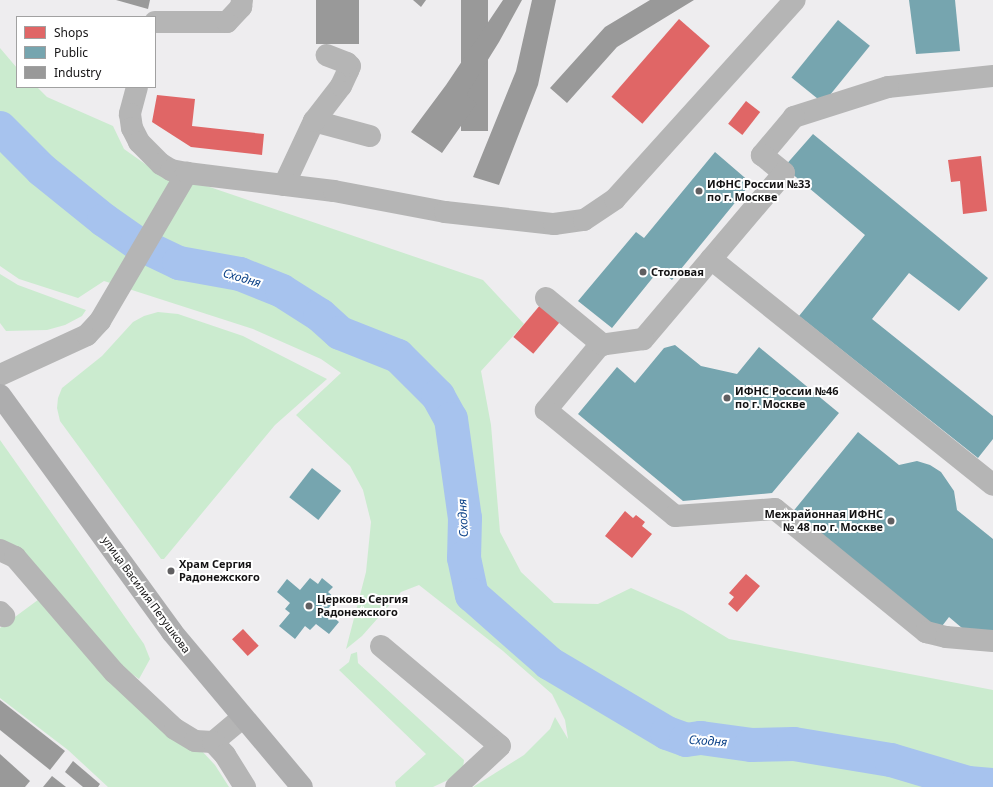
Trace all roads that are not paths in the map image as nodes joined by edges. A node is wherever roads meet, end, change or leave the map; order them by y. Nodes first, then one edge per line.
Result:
1 (242, 0) edge
2 (795, 0) edge
3 (156, 22) edge
4 (326, 55) dead end
5 (993, 76) edge
6 (137, 88) edge
7 (314, 121) junction
8 (370, 136) dead end
9 (187, 173) junction
10 (284, 185) junction
11 (710, 260) junction
12 (546, 298) dead end
13 (603, 345) junction
14 (0, 375) edge
15 (0, 394) edge
16 (993, 485) edge
17 (0, 550) edge
18 (993, 641) edge
19 (381, 646) dead end
20 (242, 718) junction
21 (213, 742) junction
22 (245, 787) edge
23 (302, 787) edge
24 (456, 787) edge

1 - 3 street
2 - 10 street
4 - 7 street
5 - 11 street
6 - 9 street
7 - 8 street
7 - 10 street
9 - 10 street
9 - 14 street
11 - 13 street
11 - 16 street
12 - 13 street
13 - 18 street
15 - 20 main road, улица Василия Петушкова
17 - 21 street
19 - 24 street
20 - 21 street
20 - 23 main road, улица Василия Петушкова
21 - 22 street

